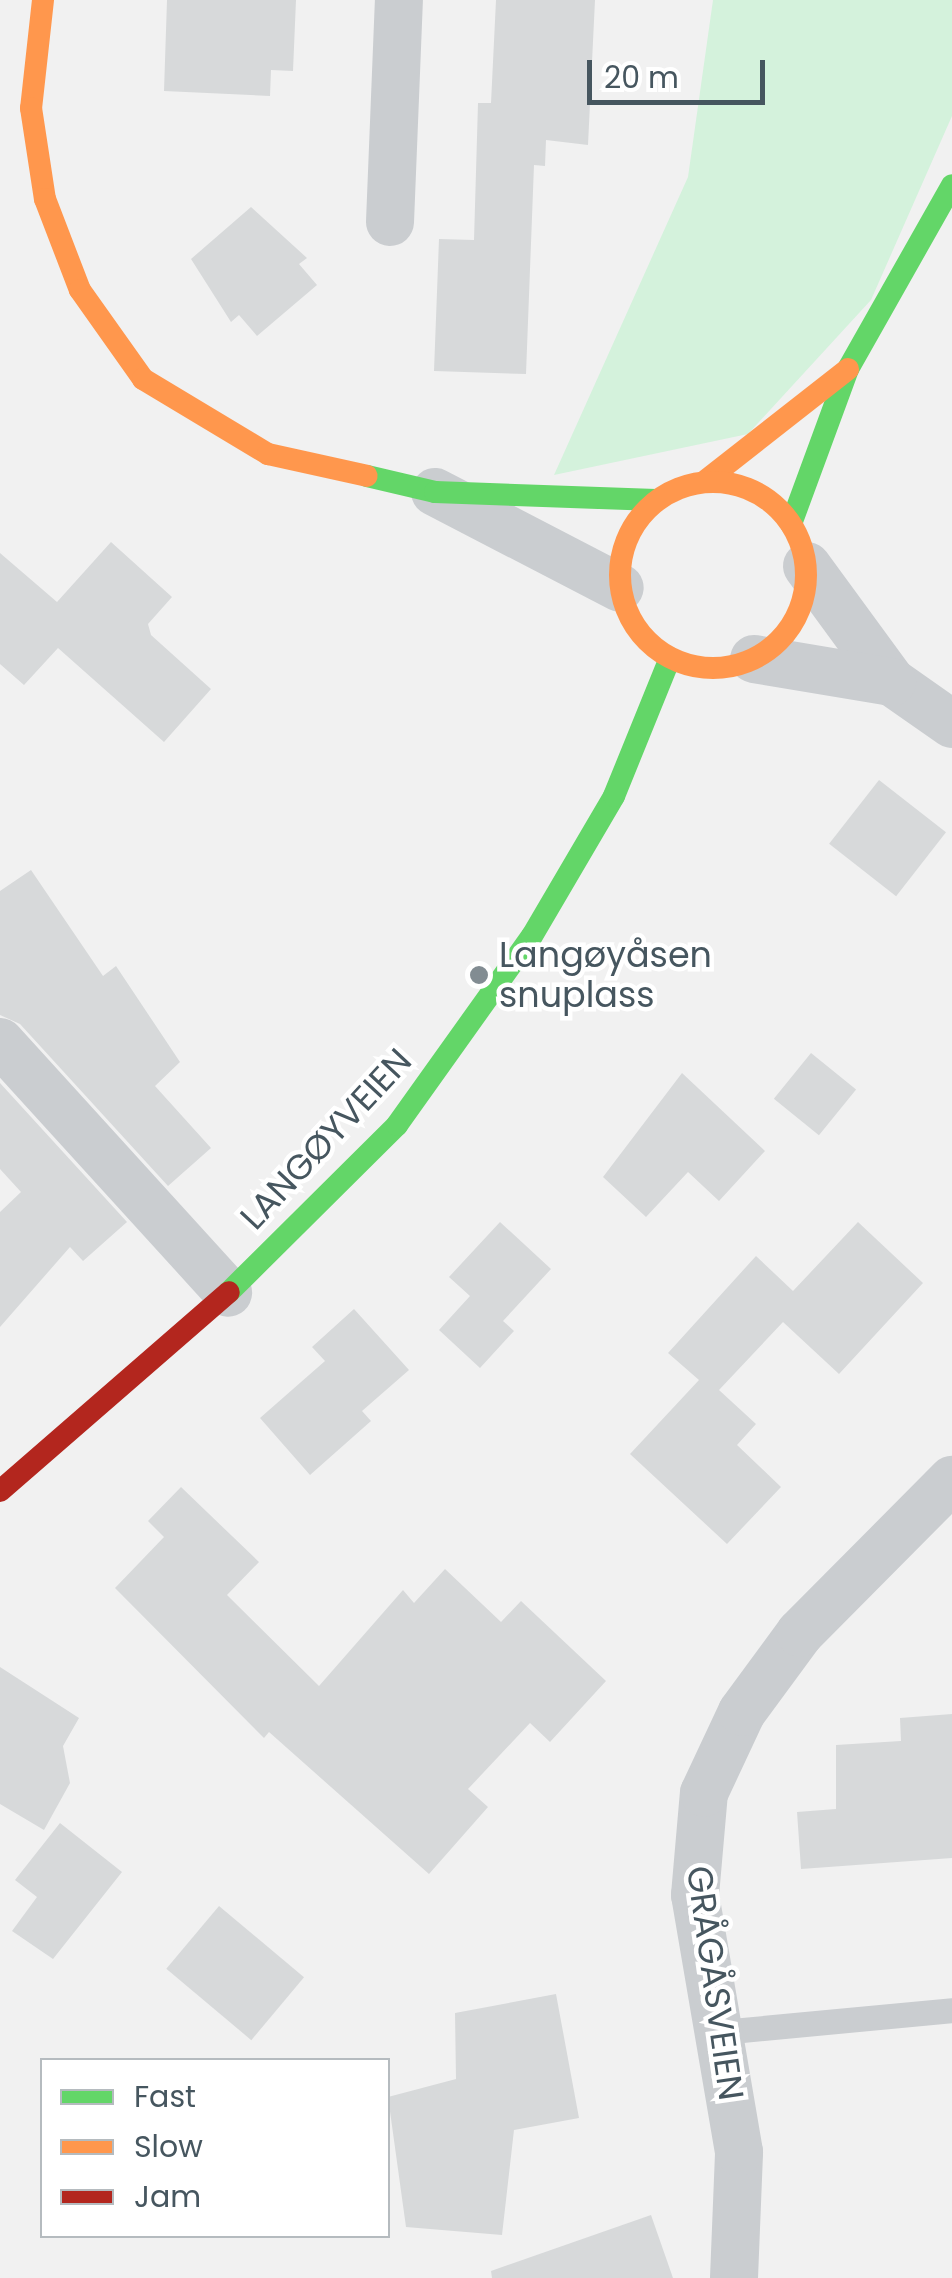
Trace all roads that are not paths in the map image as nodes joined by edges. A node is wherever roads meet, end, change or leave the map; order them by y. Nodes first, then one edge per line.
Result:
1 (42, 0) edge
2 (399, 0) edge
3 (952, 185) edge
4 (390, 222) dead end
5 (848, 369) junction
6 (704, 482) junction
7 (435, 492) junction
8 (656, 500) junction
9 (799, 545) junction
10 (620, 588) junction
11 (670, 658) junction
12 (754, 659) junction
13 (892, 682) junction
14 (952, 724) edge
15 (0, 1042) edge
16 (228, 1292) junction
17 (952, 1480) edge
18 (0, 1491) edge
19 (952, 2010) edge
20 (721, 2032) junction
21 (734, 2278) edge

1 - 7 main road
2 - 4 street
3 - 5 main road
5 - 6 main road
5 - 9 main road
6 - 8 main road
6 - 9 main road
7 - 8 main road
7 - 10 street
8 - 10 main road
9 - 12 main road
9 - 13 street
10 - 11 main road
11 - 12 main road
11 - 16 main road, LANGØYVEIEN
12 - 13 street
13 - 14 street
15 - 16 street
16 - 18 main road, LANGØYVEIEN
17 - 20 street, GRÅGÅSVEIEN
19 - 20 lane
20 - 21 street, GRÅGÅSVEIEN

